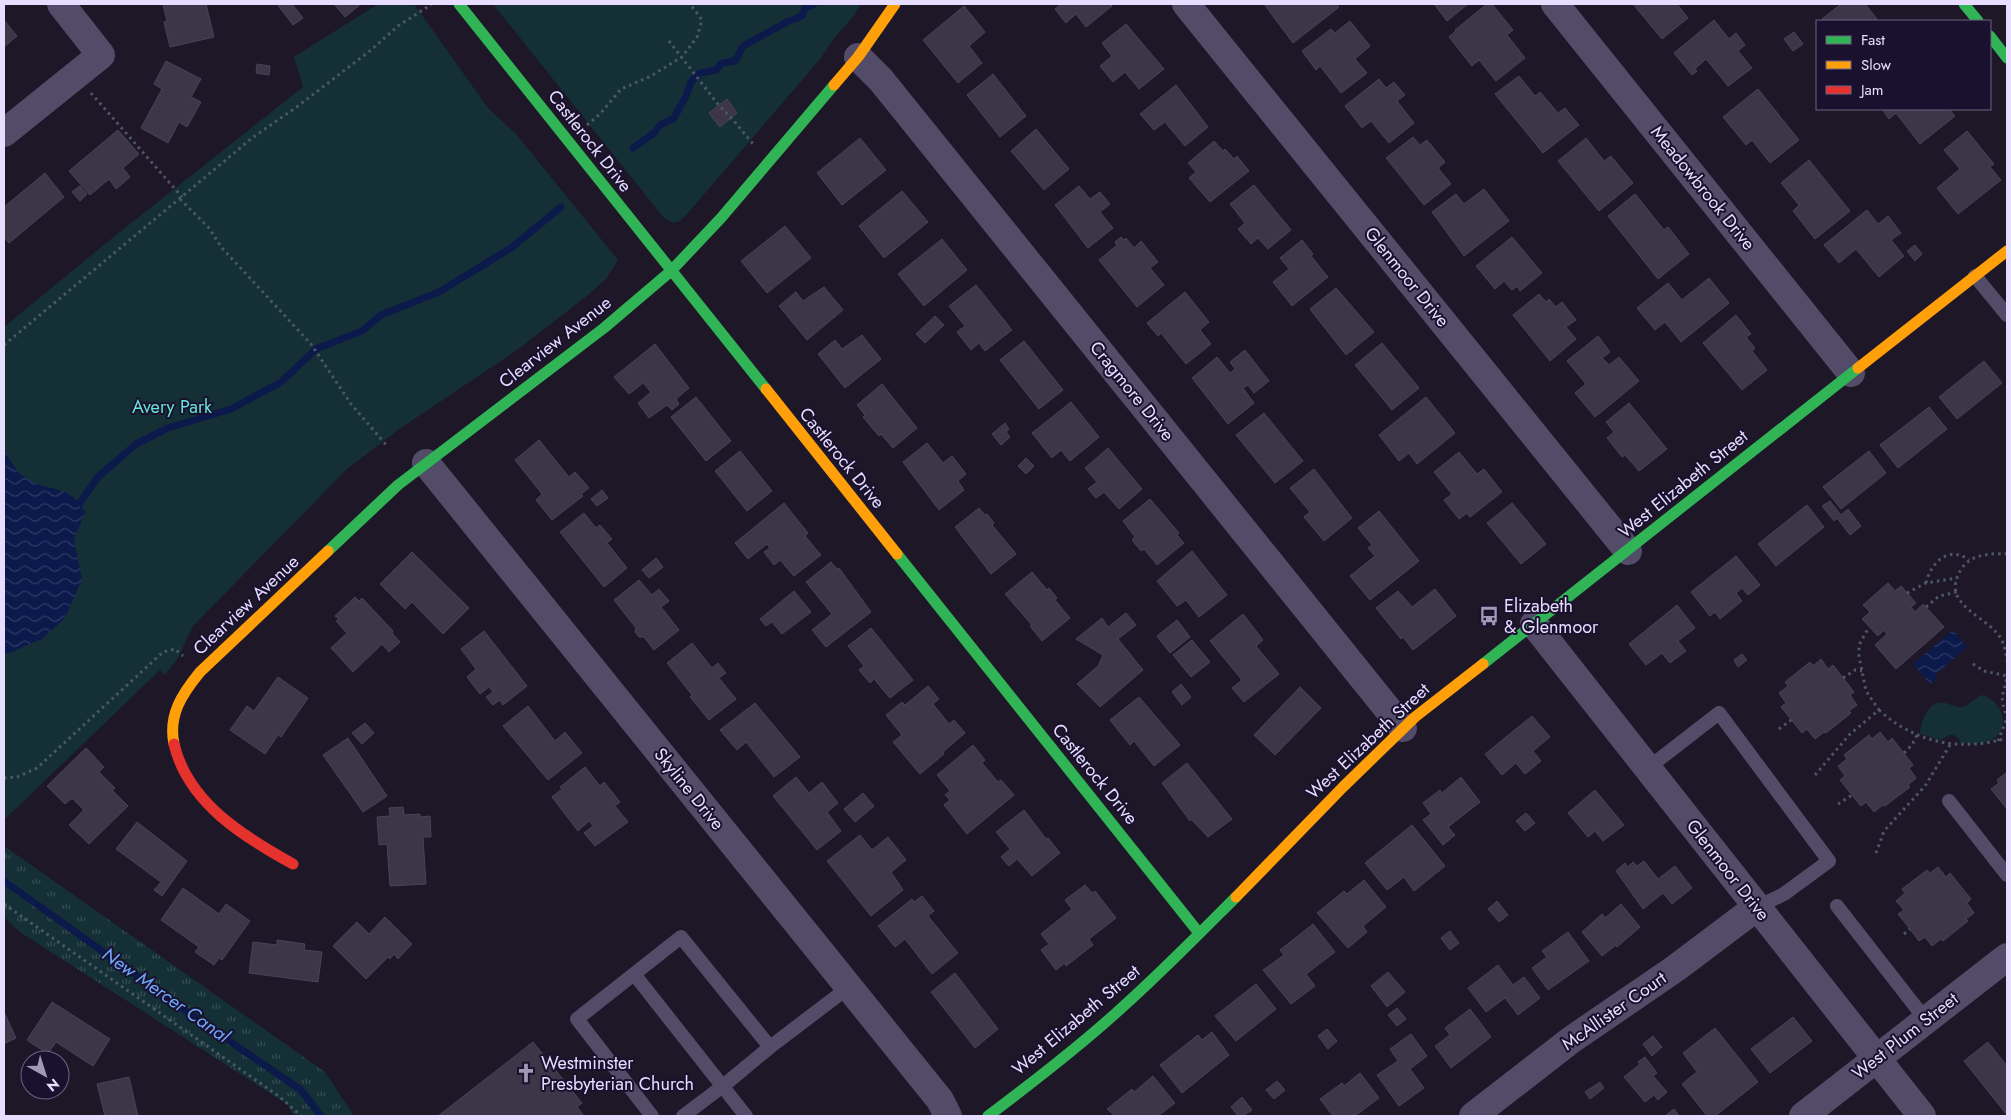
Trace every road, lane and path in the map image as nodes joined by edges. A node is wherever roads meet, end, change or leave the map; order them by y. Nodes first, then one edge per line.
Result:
1 (61, 4) edge
2 (432, 4) edge
3 (459, 4) edge
4 (690, 4) edge
5 (895, 4) edge
6 (1186, 4) edge
7 (1555, 4) edge
8 (1964, 4) edge
9 (1977, 20) edge
10 (1991, 37) edge
11 (669, 41) dead end
12 (682, 57) junction
13 (858, 57) junction
14 (2007, 58) edge
15 (76, 76) junction
16 (4, 133) edge
17 (568, 142) junction
18 (769, 161) junction
19 (181, 198) junction
20 (2007, 250) edge
21 (671, 271) junction
22 (1975, 276) junction
23 (2007, 315) edge
24 (4, 346) edge
25 (1851, 373) junction
26 (388, 447) dead end
27 (426, 463) junction
28 (1628, 551) junction
29 (2007, 554) edge
30 (1969, 560) junction
31 (1957, 578) junction
32 (1926, 582) junction
33 (1957, 592) junction
34 (1907, 593) dead end
35 (1926, 607) dead end
36 (1534, 624) junction
37 (1869, 627) dead end
38 (1973, 664) dead end
39 (1862, 671) junction
40 (200, 672) junction
41 (2007, 676) edge
42 (1843, 678) dead end
43 (1879, 710) junction
44 (2007, 718) edge
45 (1791, 720) dead end
46 (1403, 728) junction
47 (1778, 729) dead end
48 (1917, 735) junction
49 (2007, 738) edge
50 (1998, 741) junction
51 (1950, 745) junction
52 (1904, 753) dead end
53 (1648, 768) junction
54 (1815, 775) dead end
55 (4, 778) edge
56 (1852, 795) dead end
57 (1949, 801) dead end
58 (1838, 804) dead end
59 (1876, 852) dead end
60 (293, 864) dead end
61 (2007, 875) edge
62 (4, 904) edge
63 (1836, 906) dead end
64 (1757, 907) junction
65 (1910, 929) dead end
66 (1199, 933) junction
67 (1904, 934) dead end
68 (2005, 962) edge
69 (634, 974) junction
70 (848, 987) junction
71 (1926, 1020) junction
72 (770, 1047) junction
73 (1877, 1059) junction
74 (723, 1086) junction
75 (301, 1116) edge
76 (652, 1116) edge
77 (683, 1116) edge
78 (746, 1116) edge
79 (948, 1116) edge
80 (988, 1116) edge
81 (1473, 1116) edge
82 (1803, 1116) edge
83 (1922, 1116) edge

1 - 15 street
2 - 19 path
3 - 17 street, Castlerock Drive
4 - 12 path
5 - 13 street, Clearview Avenue
6 - 28 street, Glenmoor Drive
7 - 25 street, Meadowbrook Drive
8 - 9 street
10 - 14 street
11 - 12 path
12 - 17 path
12 - 18 path
13 - 18 street, Clearview Avenue
13 - 46 street, Cragmore Drive
15 - 16 street
15 - 19 path
17 - 21 street, Castlerock Drive
18 - 21 street, Clearview Avenue
19 - 24 path
19 - 26 path
20 - 22 street, West Elizabeth Street
21 - 27 street, Clearview Avenue
21 - 66 street, Castlerock Drive
22 - 23 lane
22 - 25 street, West Elizabeth Street
25 - 28 street, West Elizabeth Street
27 - 40 street, Clearview Avenue
27 - 70 street, Skyline Drive
28 - 36 street, West Elizabeth Street
29 - 30 path
30 - 31 path
30 - 32 path
31 - 32 path
31 - 33 path
32 - 34 path
33 - 35 path
33 - 41 path
36 - 46 street, West Elizabeth Street
36 - 53 street, Glenmoor Drive
37 - 39 path
38 - 41 path
39 - 42 path
39 - 43 path
40 - 55 path
40 - 60 street, Clearview Avenue
41 - 44 path
43 - 48 path
43 - 54 path
44 - 50 path
45 - 47 path
46 - 66 street, West Elizabeth Street
48 - 51 path
48 - 52 path
49 - 50 path
50 - 51 path
51 - 59 path
53 - 64 street, Glenmoor Drive
53 - 64 lane
56 - 58 path
57 - 61 lane
62 - 75 path
63 - 71 lane
64 - 73 street, Glenmoor Drive
64 - 81 street, McAllister Court
65 - 67 path
66 - 80 street, West Elizabeth Street
68 - 71 street, West Plum Street
69 - 72 lane
69 - 74 lane
69 - 76 lane
70 - 72 lane
70 - 79 street, Skyline Drive
71 - 73 street, West Plum Street
72 - 74 lane
73 - 82 street, West Plum Street
73 - 83 street, Glenmoor Drive
74 - 77 lane
74 - 78 lane

